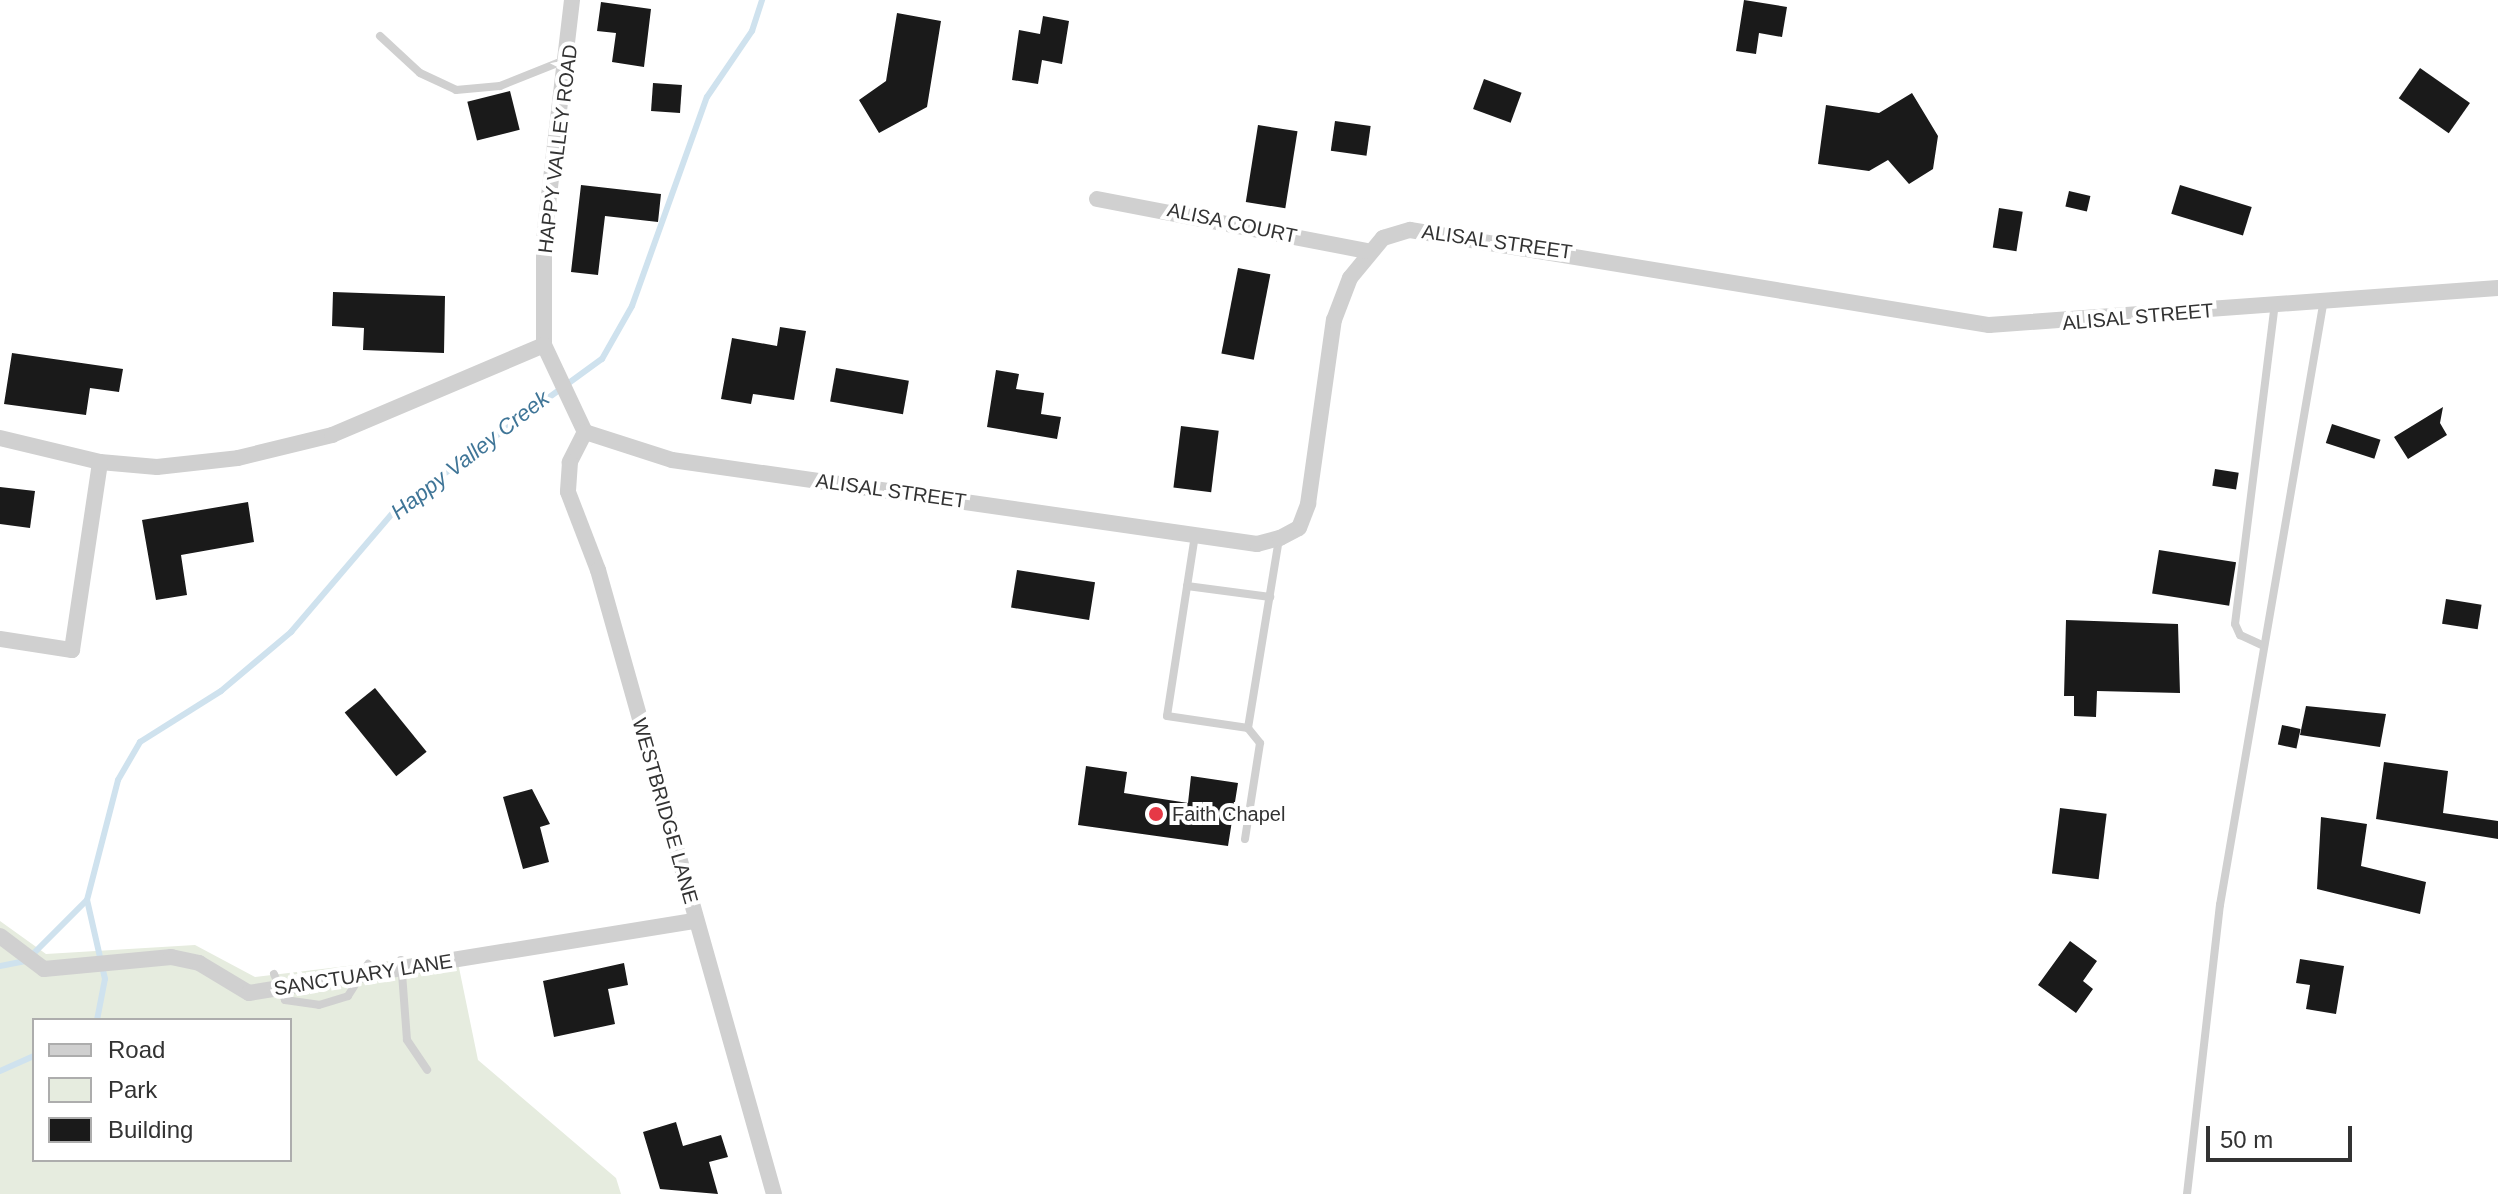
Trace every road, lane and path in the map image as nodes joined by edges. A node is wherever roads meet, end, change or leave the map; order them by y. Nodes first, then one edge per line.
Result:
1 (572, 0) edge
2 (380, 36) dead end
3 (570, 59) junction
4 (1097, 199) dead end
5 (1366, 251) junction
6 (2498, 288) edge
7 (2324, 298) junction
8 (2276, 304) junction
9 (544, 345) junction
10 (585, 432) junction
11 (0, 438) edge
12 (100, 462) junction
13 (1195, 535) junction
14 (1280, 538) junction
15 (1187, 586) junction
16 (1270, 597) junction
17 (0, 639) edge
18 (2264, 646) junction
19 (1248, 728) junction
20 (1245, 839) dead end
21 (695, 921) junction
22 (0, 936) edge
23 (400, 964) junction
24 (427, 1070) dead end
25 (774, 1194) edge
26 (2187, 1194) edge

1 - 3 street, HAPPY VALLEY ROAD
2 - 3 lane
3 - 9 street, HAPPY VALLEY ROAD
4 - 5 street, ALISA COURT
5 - 8 street, ALISAL STREET
5 - 14 street
6 - 7 street, ALISAL STREET
7 - 8 street, ALISAL STREET
7 - 18 lane
8 - 18 lane
9 - 10 street, HAPPY VALLEY ROAD
9 - 12 street
10 - 13 street, ALISAL STREET
10 - 21 street, WESTBRIDGE LANE
11 - 12 street
12 - 17 street
13 - 14 street, ALISAL STREET
13 - 15 lane
14 - 16 lane
15 - 16 lane
15 - 19 lane
16 - 19 lane
18 - 26 lane
19 - 20 lane
21 - 23 street, SANCTUARY LANE
21 - 25 street, WESTBRIDGE LANE
22 - 23 street, SANCTUARY LANE
23 - 24 lane

